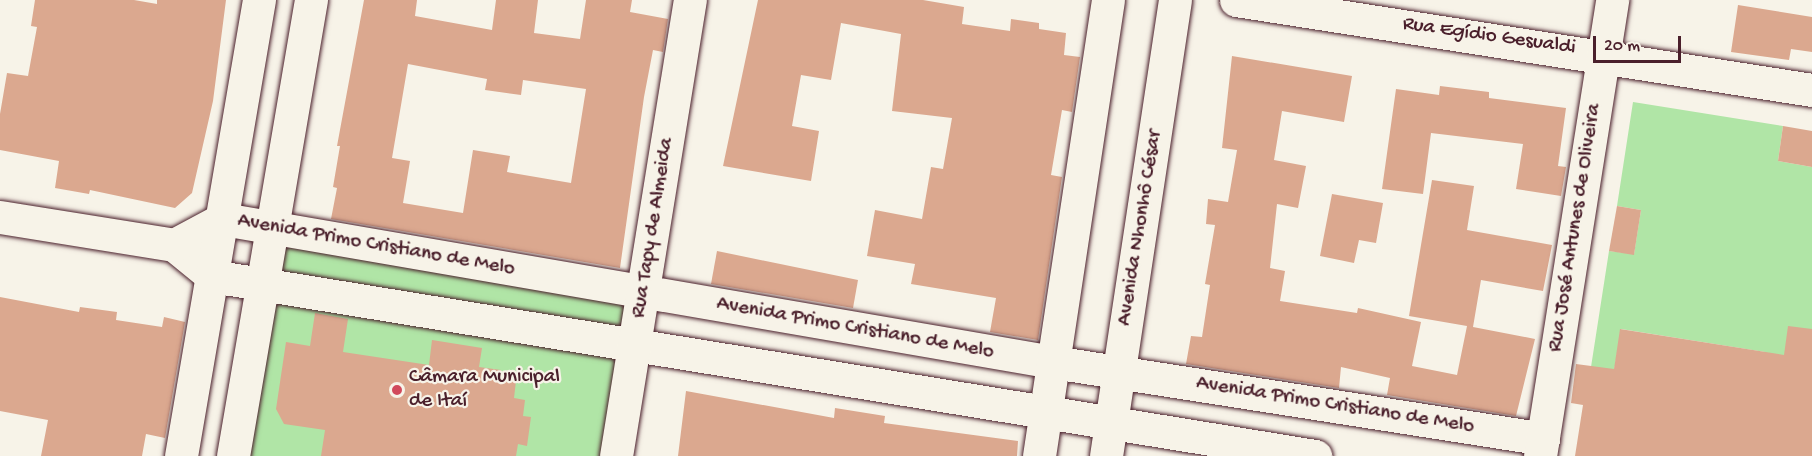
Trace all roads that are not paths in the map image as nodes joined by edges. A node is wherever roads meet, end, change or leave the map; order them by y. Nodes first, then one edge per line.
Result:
1 (260, 0) edge
2 (311, 0) edge
3 (690, 0) edge
4 (1108, 0) edge
5 (1175, 0) edge
6 (1236, 0) edge
7 (1612, 0) edge
8 (1603, 54) junction
9 (1812, 90) edge
10 (0, 217) edge
11 (223, 219) junction
12 (272, 226) junction
13 (174, 245) junction
14 (212, 276) junction
15 (262, 285) junction
16 (644, 293) junction
17 (635, 347) junction
18 (1053, 362) junction
19 (1119, 372) junction
20 (1046, 413) junction
21 (1111, 422) junction
22 (1542, 448) edge
23 (181, 456) edge
24 (233, 456) edge
25 (616, 456) edge
26 (1039, 456) edge
27 (1106, 456) edge
28 (1315, 456) edge

1 - 11 street
2 - 12 street
3 - 16 street, Rua Tapy de Almeida
4 - 18 street
5 - 19 street, Avenida Nhonhô César
6 - 8 street, Rua Egídio Gesualdi
7 - 8 street, Rua José Antunes de Oliveira
8 - 9 street, Rua Egídio Gesualdi
8 - 22 street, Rua José Antunes de Oliveira
10 - 13 street
11 - 12 street, Avenida Primo Cristiano de Melo
11 - 13 street, Avenida Primo Cristiano de Melo
11 - 14 street
12 - 15 street
12 - 16 street, Avenida Primo Cristiano de Melo
13 - 14 street
14 - 15 street
14 - 23 street
15 - 17 street
15 - 24 street
16 - 17 street, Rua Tapy de Almeida
16 - 18 street, Avenida Primo Cristiano de Melo
17 - 20 street
17 - 25 street, Rua Tapy de Almeida
18 - 19 street, Avenida Primo Cristiano de Melo
18 - 20 street
19 - 21 street, Avenida Nhonhô César
19 - 22 street, Avenida Primo Cristiano de Melo
20 - 21 street
20 - 26 street
21 - 27 street, Avenida Nhonhô César
21 - 28 street

